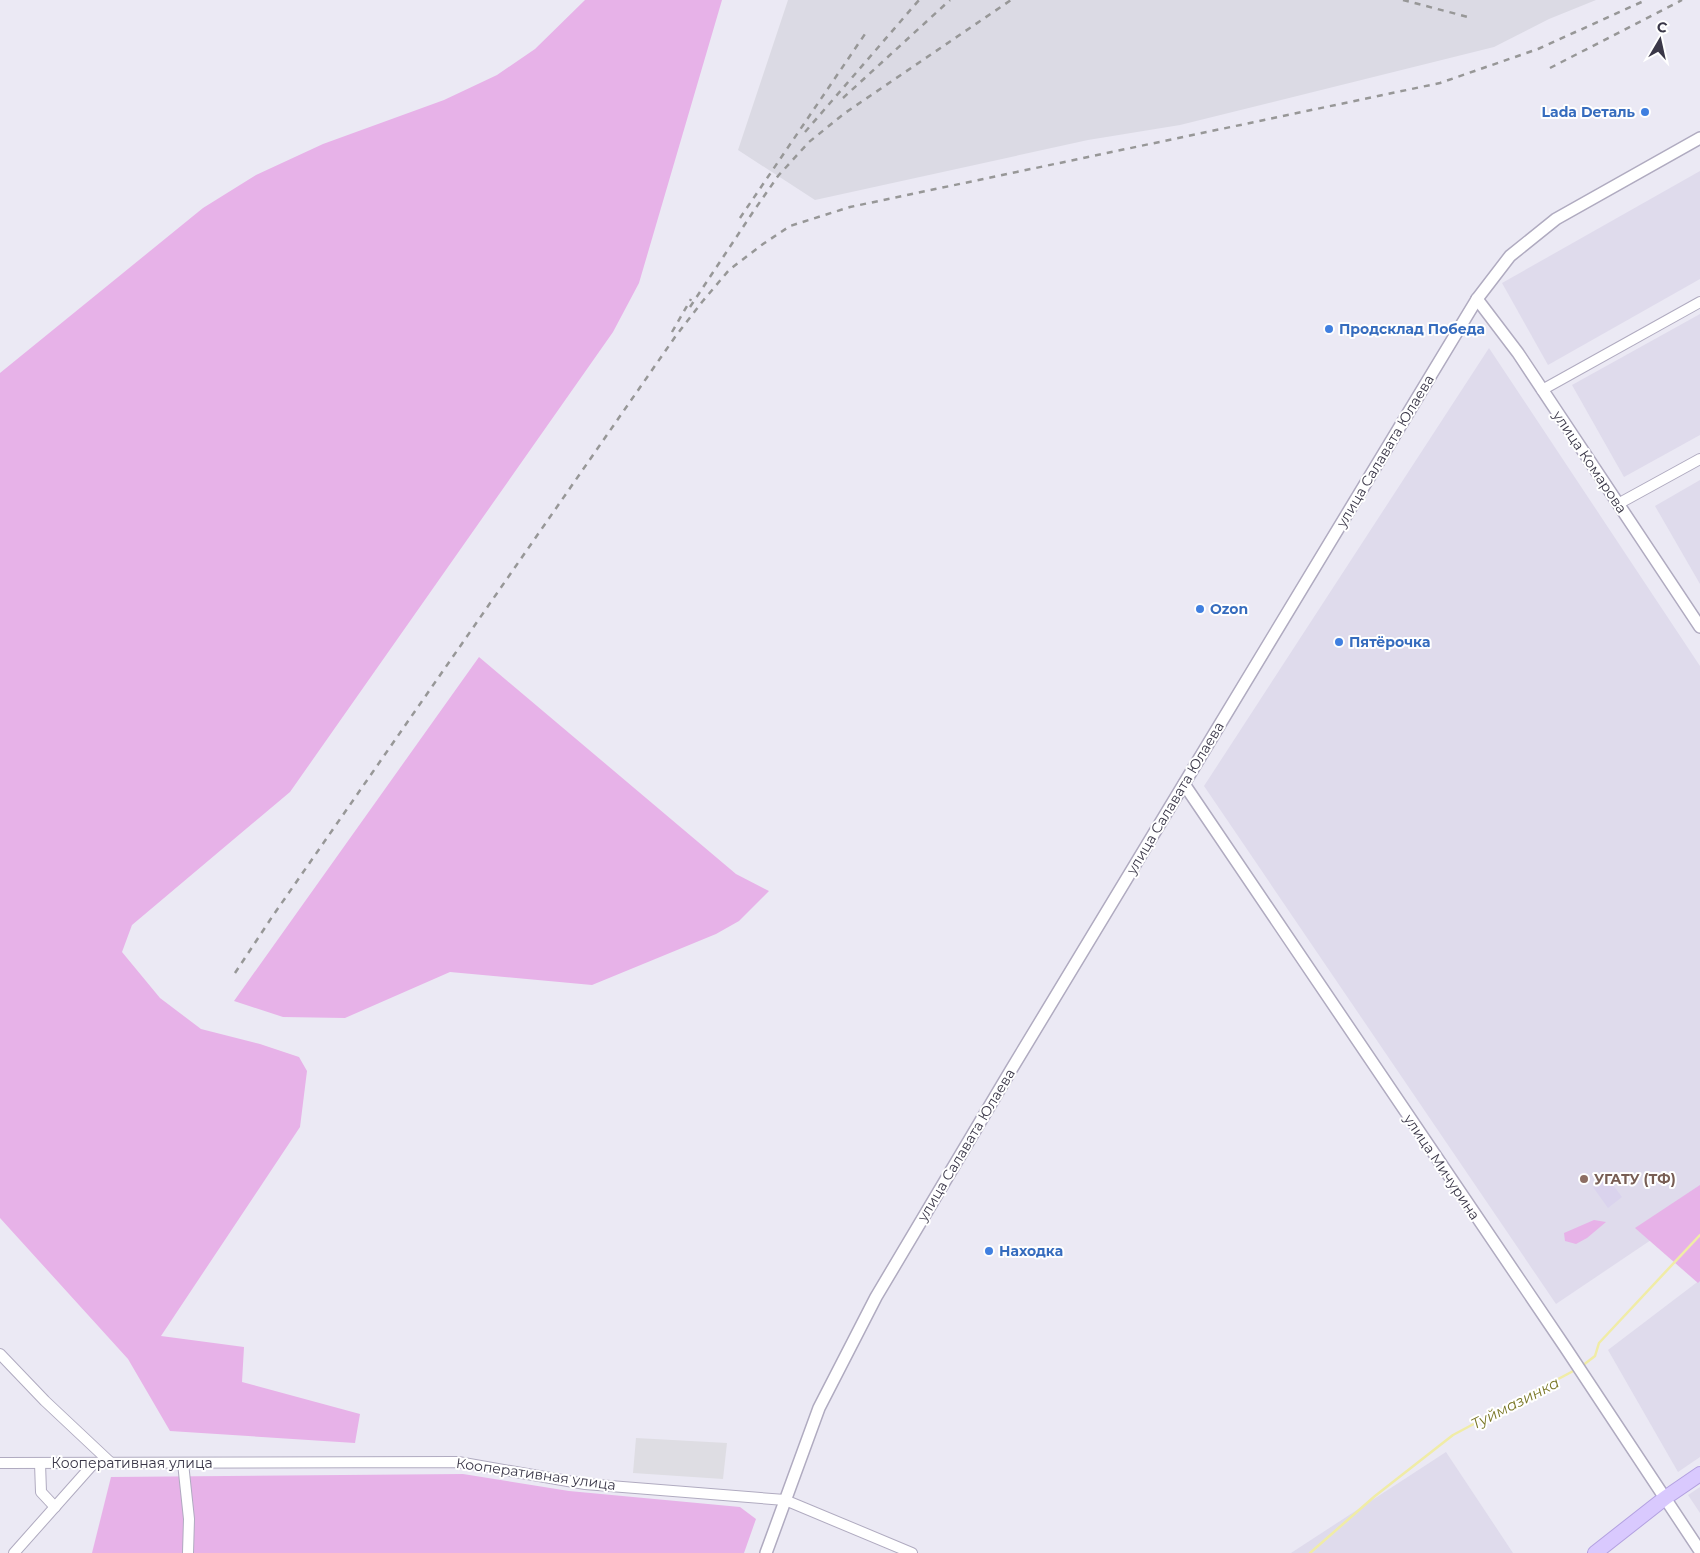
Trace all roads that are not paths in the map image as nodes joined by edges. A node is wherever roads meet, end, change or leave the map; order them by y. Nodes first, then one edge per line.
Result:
1 (1700, 138) edge
2 (1477, 299) junction
3 (1700, 302) edge
4 (1542, 390) junction
5 (1700, 459) edge
6 (1618, 504) junction
7 (1700, 627) edge
8 (1184, 784) junction
9 (0, 1354) edge
10 (40, 1463) junction
11 (94, 1463) junction
12 (111, 1463) junction
13 (183, 1463) junction
14 (0, 1464) edge
15 (1700, 1474) edge
16 (1665, 1498) junction
17 (785, 1500) junction
18 (55, 1507) junction
19 (1700, 1551) edge
20 (14, 1553) edge
21 (188, 1553) edge
22 (766, 1553) edge
23 (912, 1553) edge
24 (1596, 1553) edge

1 - 2 street, улица Салавата Юлаева
2 - 4 street, улица Комарова
2 - 8 street, улица Салавата Юлаева
3 - 4 street
4 - 6 street, улица Комарова
5 - 6 street
6 - 7 street, улица Комарова
8 - 16 street, улица Мичурина
8 - 17 street, улица Салавата Юлаева
9 - 12 street
10 - 11 street, Кооперативная улица
10 - 14 street, Кооперативная улица
10 - 18 street
11 - 12 street, Кооперативная улица
11 - 18 street
12 - 13 street, Кооперативная улица
13 - 17 street, Кооперативная улица
13 - 21 street
15 - 16 main road
16 - 19 street, улица Мичурина
16 - 24 main road
17 - 22 street, улица Салавата Юлаева
17 - 23 street, Кооперативная улица
18 - 20 street

